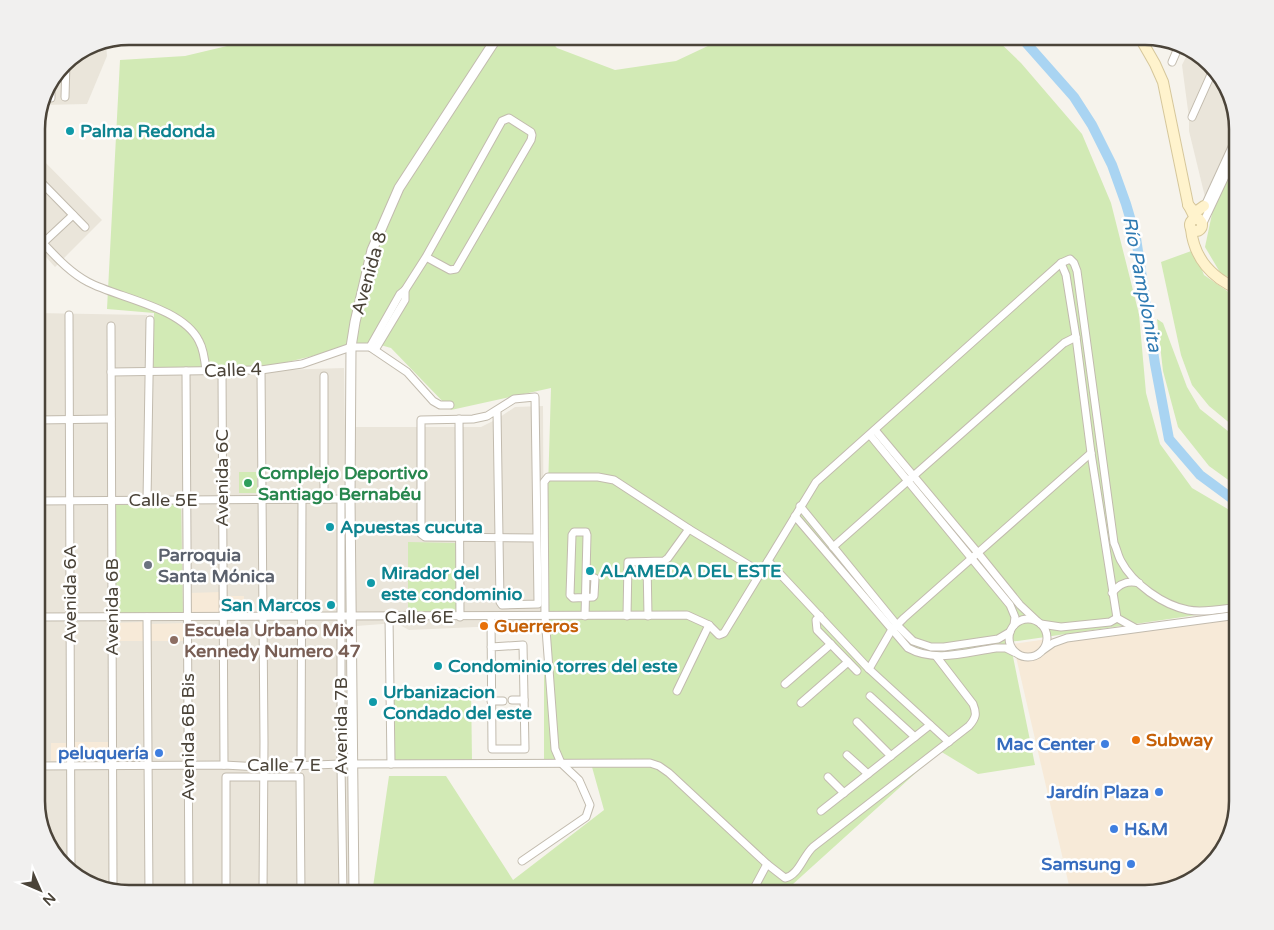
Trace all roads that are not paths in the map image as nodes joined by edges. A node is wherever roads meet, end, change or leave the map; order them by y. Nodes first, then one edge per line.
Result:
1 (492, 45) edge
2 (1144, 45) edge
3 (1177, 51) edge
4 (1172, 62) dead end
5 (65, 75) edge
6 (1210, 76) edge
7 (64, 97) dead end
8 (1192, 117) dead end
9 (1229, 153) edge
10 (1229, 166) edge
11 (45, 186) edge
12 (1188, 204) junction
13 (1204, 206) junction
14 (73, 215) junction
15 (1197, 225) junction
16 (85, 227) dead end
17 (45, 240) edge
18 (45, 245) edge
19 (426, 257) junction
20 (1061, 263) junction
21 (1229, 285) edge
22 (69, 315) dead end
23 (150, 320) dead end
24 (111, 326) dead end
25 (1076, 337) junction
26 (351, 347) junction
27 (373, 349) junction
28 (222, 370) junction
29 (262, 370) junction
30 (149, 371) junction
31 (186, 371) junction
32 (206, 371) junction
33 (111, 372) junction
34 (324, 376) dead end
35 (450, 405) dead end
36 (497, 411) junction
37 (69, 418) junction
38 (45, 419) edge
39 (111, 419) junction
40 (459, 419) junction
41 (872, 433) junction
42 (1091, 453) junction
43 (911, 479) junction
44 (302, 499) junction
45 (324, 499) junction
46 (341, 499) junction
47 (350, 499) junction
48 (70, 500) junction
49 (111, 500) junction
50 (147, 500) junction
51 (186, 500) junction
52 (222, 500) junction
53 (262, 500) junction
54 (45, 501) edge
55 (800, 506) junction
56 (795, 516) junction
57 (689, 529) junction
58 (459, 537) junction
59 (498, 537) junction
60 (537, 538) junction
61 (833, 547) junction
62 (351, 548) junction
63 (341, 549) junction
64 (978, 552) junction
65 (972, 558) junction
66 (768, 561) junction
67 (647, 562) junction
68 (762, 572) junction
69 (1139, 583) junction
70 (1112, 593) junction
71 (586, 598) junction
72 (1229, 608) edge
73 (545, 616) junction
74 (585, 616) junction
75 (628, 616) junction
76 (648, 616) junction
77 (820, 616) junction
78 (1229, 616) edge
79 (45, 617) edge
80 (70, 617) junction
81 (112, 617) junction
82 (147, 617) junction
83 (187, 617) junction
84 (223, 617) junction
85 (263, 617) junction
86 (301, 617) junction
87 (341, 617) junction
88 (351, 617) junction
89 (389, 617) junction
90 (460, 617) junction
91 (491, 617) junction
92 (1117, 618) junction
93 (1039, 623) junction
94 (709, 625) junction
95 (898, 625) junction
96 (1014, 625) junction
97 (1135, 628) junction
98 (891, 630) junction
99 (1010, 632) junction
100 (831, 644) junction
101 (491, 647) junction
102 (1043, 650) junction
103 (1014, 652) junction
104 (950, 655) junction
105 (936, 656) junction
106 (848, 662) junction
107 (870, 670) junction
108 (947, 670) junction
109 (857, 671) dead end
110 (785, 684) dead end
111 (677, 691) dead end
112 (870, 696) dead end
113 (491, 700) junction
114 (503, 700) dead end
115 (512, 700) dead end
116 (524, 700) junction
117 (801, 703) dead end
118 (856, 722) dead end
119 (930, 725) junction
120 (915, 737) junction
121 (949, 742) junction
122 (847, 754) dead end
123 (891, 756) junction
124 (561, 763) junction
125 (341, 764) junction
126 (352, 764) junction
127 (391, 764) junction
128 (112, 765) junction
129 (148, 765) junction
130 (188, 765) junction
131 (224, 765) junction
132 (45, 766) edge
133 (71, 766) junction
134 (301, 766) junction
135 (263, 767) junction
136 (868, 774) junction
137 (263, 777) junction
138 (828, 777) dead end
139 (844, 793) junction
140 (821, 811) dead end
141 (353, 823) junction
142 (342, 824) junction
143 (71, 861) edge
144 (522, 862) dead end
145 (767, 864) junction
146 (113, 883) edge
147 (149, 885) edge
148 (189, 885) edge
149 (226, 885) edge
150 (263, 885) edge
151 (301, 885) edge
152 (343, 885) edge
153 (354, 885) edge
154 (756, 885) edge

1 - 26 street, Avenida 8
2 - 12 main road
3 - 4 street
5 - 7 street
6 - 8 street
9 - 13 street
10 - 15 street
11 - 14 street
12 - 13 main road
12 - 15 main road
13 - 15 street
14 - 16 street
14 - 17 street
15 - 21 main road
18 - 32 street
19 - 19 street
19 - 27 street
20 - 25 street
20 - 41 street
20 - 69 street
22 - 37 street, Avenida 6A
23 - 30 street
24 - 33 street, Avenida 6B
25 - 42 street
25 - 43 street
26 - 27 street
26 - 29 street, Calle 4
26 - 47 street, Avenida 8
27 - 35 street
28 - 29 street, Calle 4
28 - 32 street, Calle 4
28 - 52 street, Avenida 6C
29 - 53 street
30 - 31 street, Calle 4
30 - 33 street, Calle 4
30 - 50 street
31 - 32 street, Calle 4
31 - 51 street, Avenida 6B Bis
33 - 39 street, Avenida 6B
34 - 45 street
36 - 40 street
36 - 59 street
36 - 60 street
37 - 38 street
37 - 39 street
37 - 48 street, Avenida 6A
39 - 49 street, Avenida 6B
40 - 58 street
40 - 58 street
41 - 43 street
41 - 55 street
42 - 64 street
42 - 70 street
43 - 61 street
43 - 64 street
43 - 65 street
44 - 45 street, Calle 5E
44 - 53 street, Calle 5E
44 - 86 street
45 - 46 street, Calle 5E
46 - 47 street, Calle 5E
46 - 63 street, Avenida 7B
47 - 62 street, Avenida 7B
48 - 49 street, Calle 5E
48 - 54 street, Calle 5E
48 - 80 street, Avenida 6A
49 - 50 street, Calle 5E
49 - 81 street, Avenida 6B
50 - 51 street, Calle 5E
51 - 52 street, Calle 5E
51 - 83 street, Avenida 6B Bis
52 - 53 street, Calle 5E
52 - 84 street, Avenida 6C
53 - 85 street
55 - 56 street
55 - 61 street
56 - 66 street
56 - 98 street
57 - 67 street
57 - 68 street
57 - 73 street
58 - 59 street
58 - 90 street
59 - 60 street
59 - 60 street
61 - 95 street
62 - 63 street
62 - 88 street, Avenida 7B
63 - 87 street, Avenida 7B
64 - 65 street
64 - 93 street
65 - 95 street
65 - 96 street
66 - 68 street
66 - 77 street
67 - 75 street
67 - 76 street
68 - 94 street, Calle 6E
69 - 70 street
69 - 72 street
70 - 92 street
71 - 71 street
71 - 74 street
73 - 74 street, Calle 6E
73 - 91 street, Calle 6E
73 - 124 street
74 - 75 street, Calle 6E
75 - 76 street, Calle 6E
76 - 94 street, Calle 6E
77 - 100 street
77 - 107 street
78 - 97 street
79 - 80 street, Calle 6E
80 - 81 street, Calle 6E
80 - 133 street, Avenida 6A
81 - 82 street, Calle 6E
81 - 128 street, Avenida 6B
82 - 83 street, Calle 6E
82 - 129 street
83 - 84 street, Calle 6E
83 - 130 street, Avenida 6B Bis
84 - 85 street, Calle 6E
84 - 131 street, Avenida 6C
85 - 86 street, Calle 6E
85 - 135 street
86 - 87 street, Calle 6E
86 - 134 street
87 - 88 street, Calle 6E
87 - 125 street, Avenida 7B
88 - 89 street, Calle 6E
88 - 126 street, Avenida 7B
89 - 90 street, Calle 6E
89 - 127 street
90 - 91 street, Calle 6E
91 - 101 street
92 - 93 street
92 - 97 street
93 - 96 street
93 - 102 street
94 - 111 street
95 - 98 street
95 - 99 street
96 - 99 street
97 - 102 street
98 - 105 street
98 - 107 street
99 - 103 street
100 - 106 street
100 - 110 street
101 - 113 street
101 - 116 street
102 - 103 street
103 - 104 street
104 - 105 street
104 - 108 street
105 - 108 street
106 - 109 street
106 - 117 street
107 - 119 street
108 - 121 street
112 - 120 street
113 - 114 street
113 - 116 street
115 - 116 street
118 - 123 street
119 - 120 street
119 - 121 street
120 - 123 street
121 - 145 street
122 - 136 street
123 - 136 street
124 - 127 street, Calle 7 E
124 - 144 street
124 - 145 street, Calle 7 E
125 - 126 street, Calle 7 E
125 - 134 street, Calle 7 E
125 - 142 street, Avenida 7B
126 - 127 street, Calle 7 E
126 - 141 street, Avenida 7B
128 - 129 street, Calle 7 E
128 - 133 street, Calle 7 E
128 - 146 street, Avenida 6B
129 - 130 street, Calle 7 E
129 - 147 street
130 - 131 street, Calle 7 E
130 - 148 street, Avenida 6B Bis
131 - 135 street, Calle 7 E
132 - 133 street, Calle 7 E
133 - 143 street, Avenida 6A
134 - 135 street, Calle 7 E
135 - 137 street
136 - 139 street
137 - 149 street
137 - 150 street
137 - 151 street
138 - 139 street
139 - 140 street
141 - 142 street
141 - 153 street, Avenida 7B
142 - 152 street, Avenida 7B
145 - 154 street

